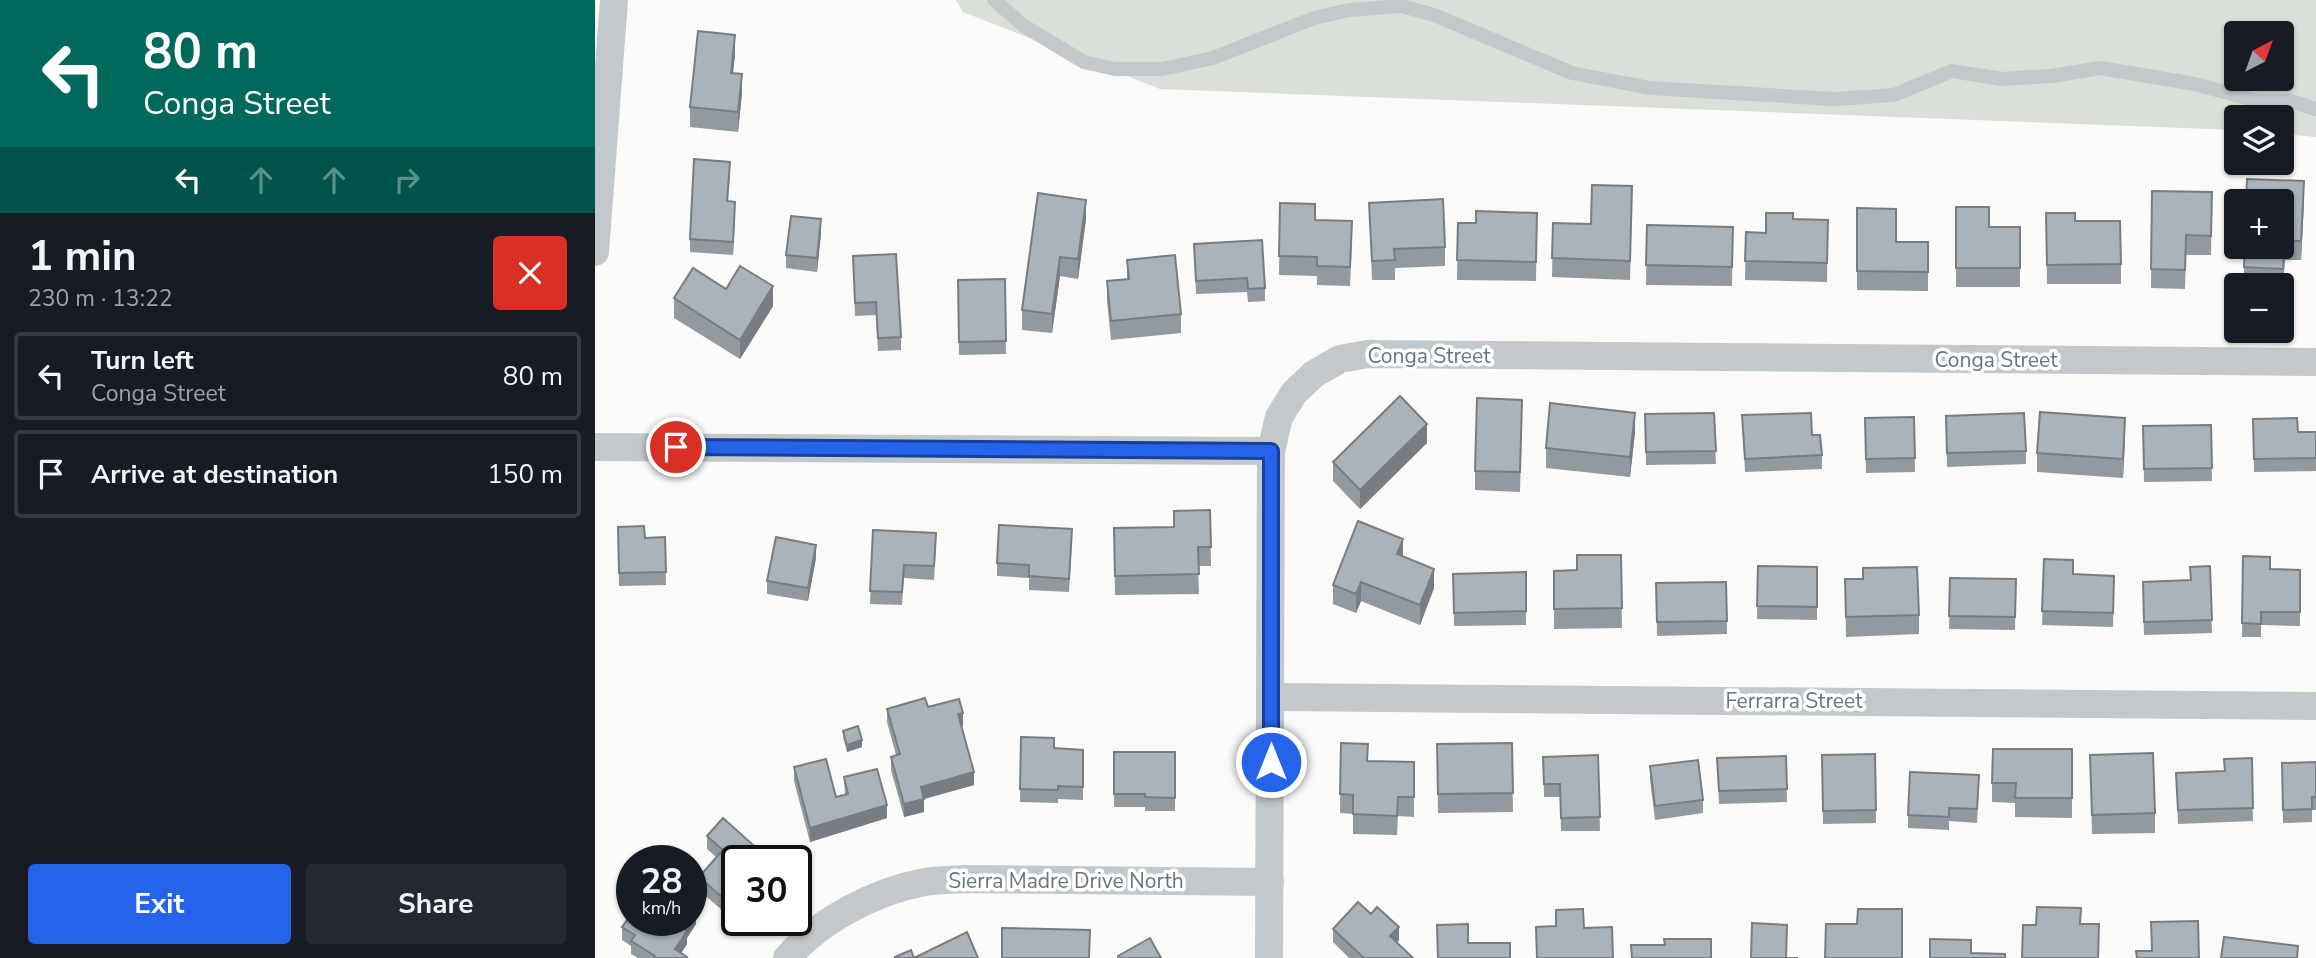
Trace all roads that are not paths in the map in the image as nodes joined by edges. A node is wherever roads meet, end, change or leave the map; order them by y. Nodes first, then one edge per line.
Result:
1 (614, 0) edge
2 (994, 0) edge
3 (2316, 109) edge
4 (595, 252) edge
5 (2316, 362) edge
6 (595, 447) edge
7 (1271, 451) junction
8 (1271, 697) junction
9 (2316, 706) edge
10 (1270, 882) junction
11 (787, 958) edge
12 (1269, 958) edge

1 - 4 street
2 - 3 lane
5 - 7 street, Conga Street
6 - 7 street
7 - 8 street, Conga Street
8 - 9 street, Ferrarra Street
8 - 10 street, Conga Street
10 - 11 street, Sierra Madre Drive North
10 - 12 street, Conga Street

